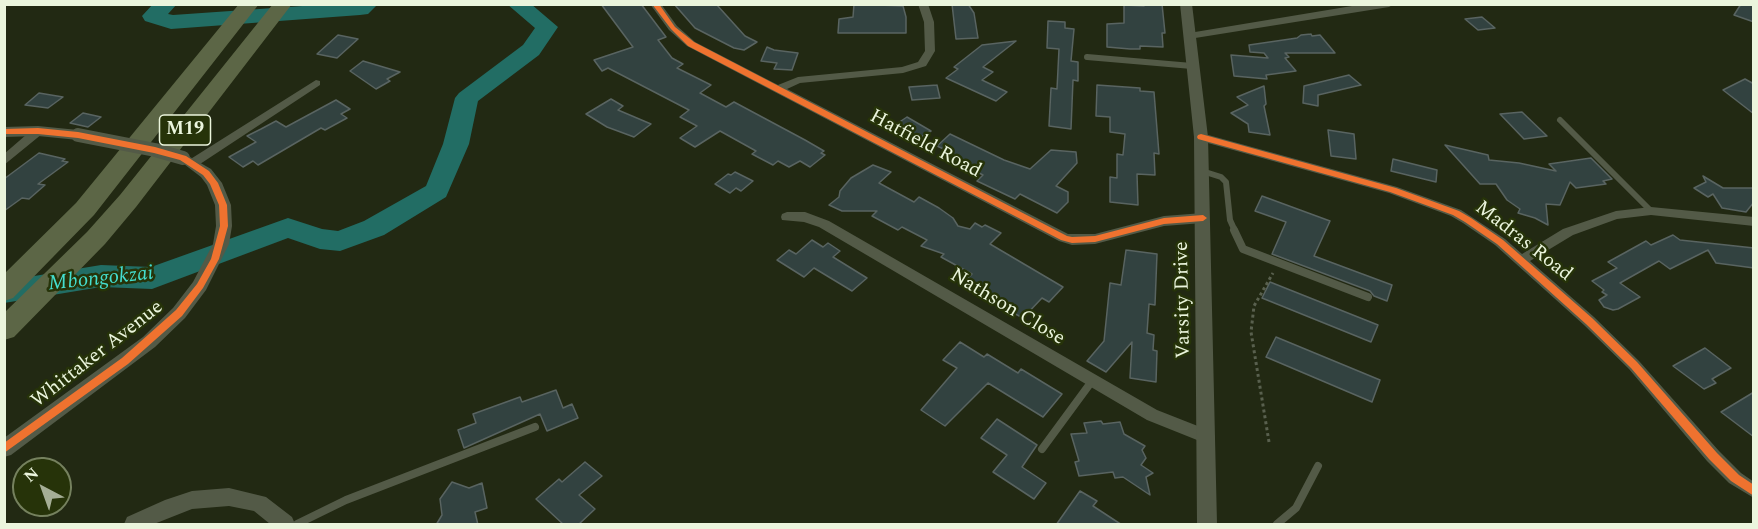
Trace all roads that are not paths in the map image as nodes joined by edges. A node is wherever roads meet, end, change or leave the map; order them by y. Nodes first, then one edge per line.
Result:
1 (655, 4) edge
2 (923, 4) edge
3 (1186, 4) edge
4 (1389, 4) edge
5 (277, 11) edge
6 (241, 14) edge
7 (1189, 36) junction
8 (1087, 57) dead end
9 (1192, 66) junction
10 (316, 83) dead end
11 (779, 89) junction
12 (1560, 120) dead end
13 (38, 131) junction
14 (4, 132) edge
15 (1201, 137) junction
16 (4, 161) edge
17 (188, 161) junction
18 (1202, 171) junction
19 (1651, 211) junction
20 (787, 217) dead end
21 (1203, 218) junction
22 (1754, 222) edge
23 (1520, 261) junction
24 (4, 291) edge
25 (1368, 297) dead end
26 (4, 330) edge
27 (1092, 381) junction
28 (535, 427) dead end
29 (1207, 437) junction
30 (1042, 448) dead end
31 (4, 449) edge
32 (1318, 466) dead end
33 (1754, 491) edge
34 (134, 525) edge
35 (285, 525) edge
36 (297, 525) edge
37 (1208, 525) edge
38 (1277, 525) edge

1 - 11 street, Hatfield Road
2 - 11 street
3 - 7 street, Varsity Drive
4 - 7 street
5 - 26 highway, M19
6 - 24 highway, M19
7 - 9 street, Varsity Drive
8 - 9 lane
9 - 15 street, Varsity Drive
10 - 17 street
11 - 21 street, Hatfield Road
12 - 19 lane
13 - 14 street
13 - 16 street
13 - 17 street, bridge
15 - 18 street, Varsity Drive
15 - 23 street, Madras Road
17 - 31 street, Whittaker Avenue
18 - 21 street, Varsity Drive
18 - 25 lane
19 - 22 street
19 - 23 street
20 - 27 street, Nathson Close
21 - 29 street, Varsity Drive
23 - 33 street, Madras Road
27 - 29 street, Nathson Close
27 - 30 lane
28 - 36 lane
29 - 37 street, Varsity Drive
32 - 38 lane
34 - 35 street

